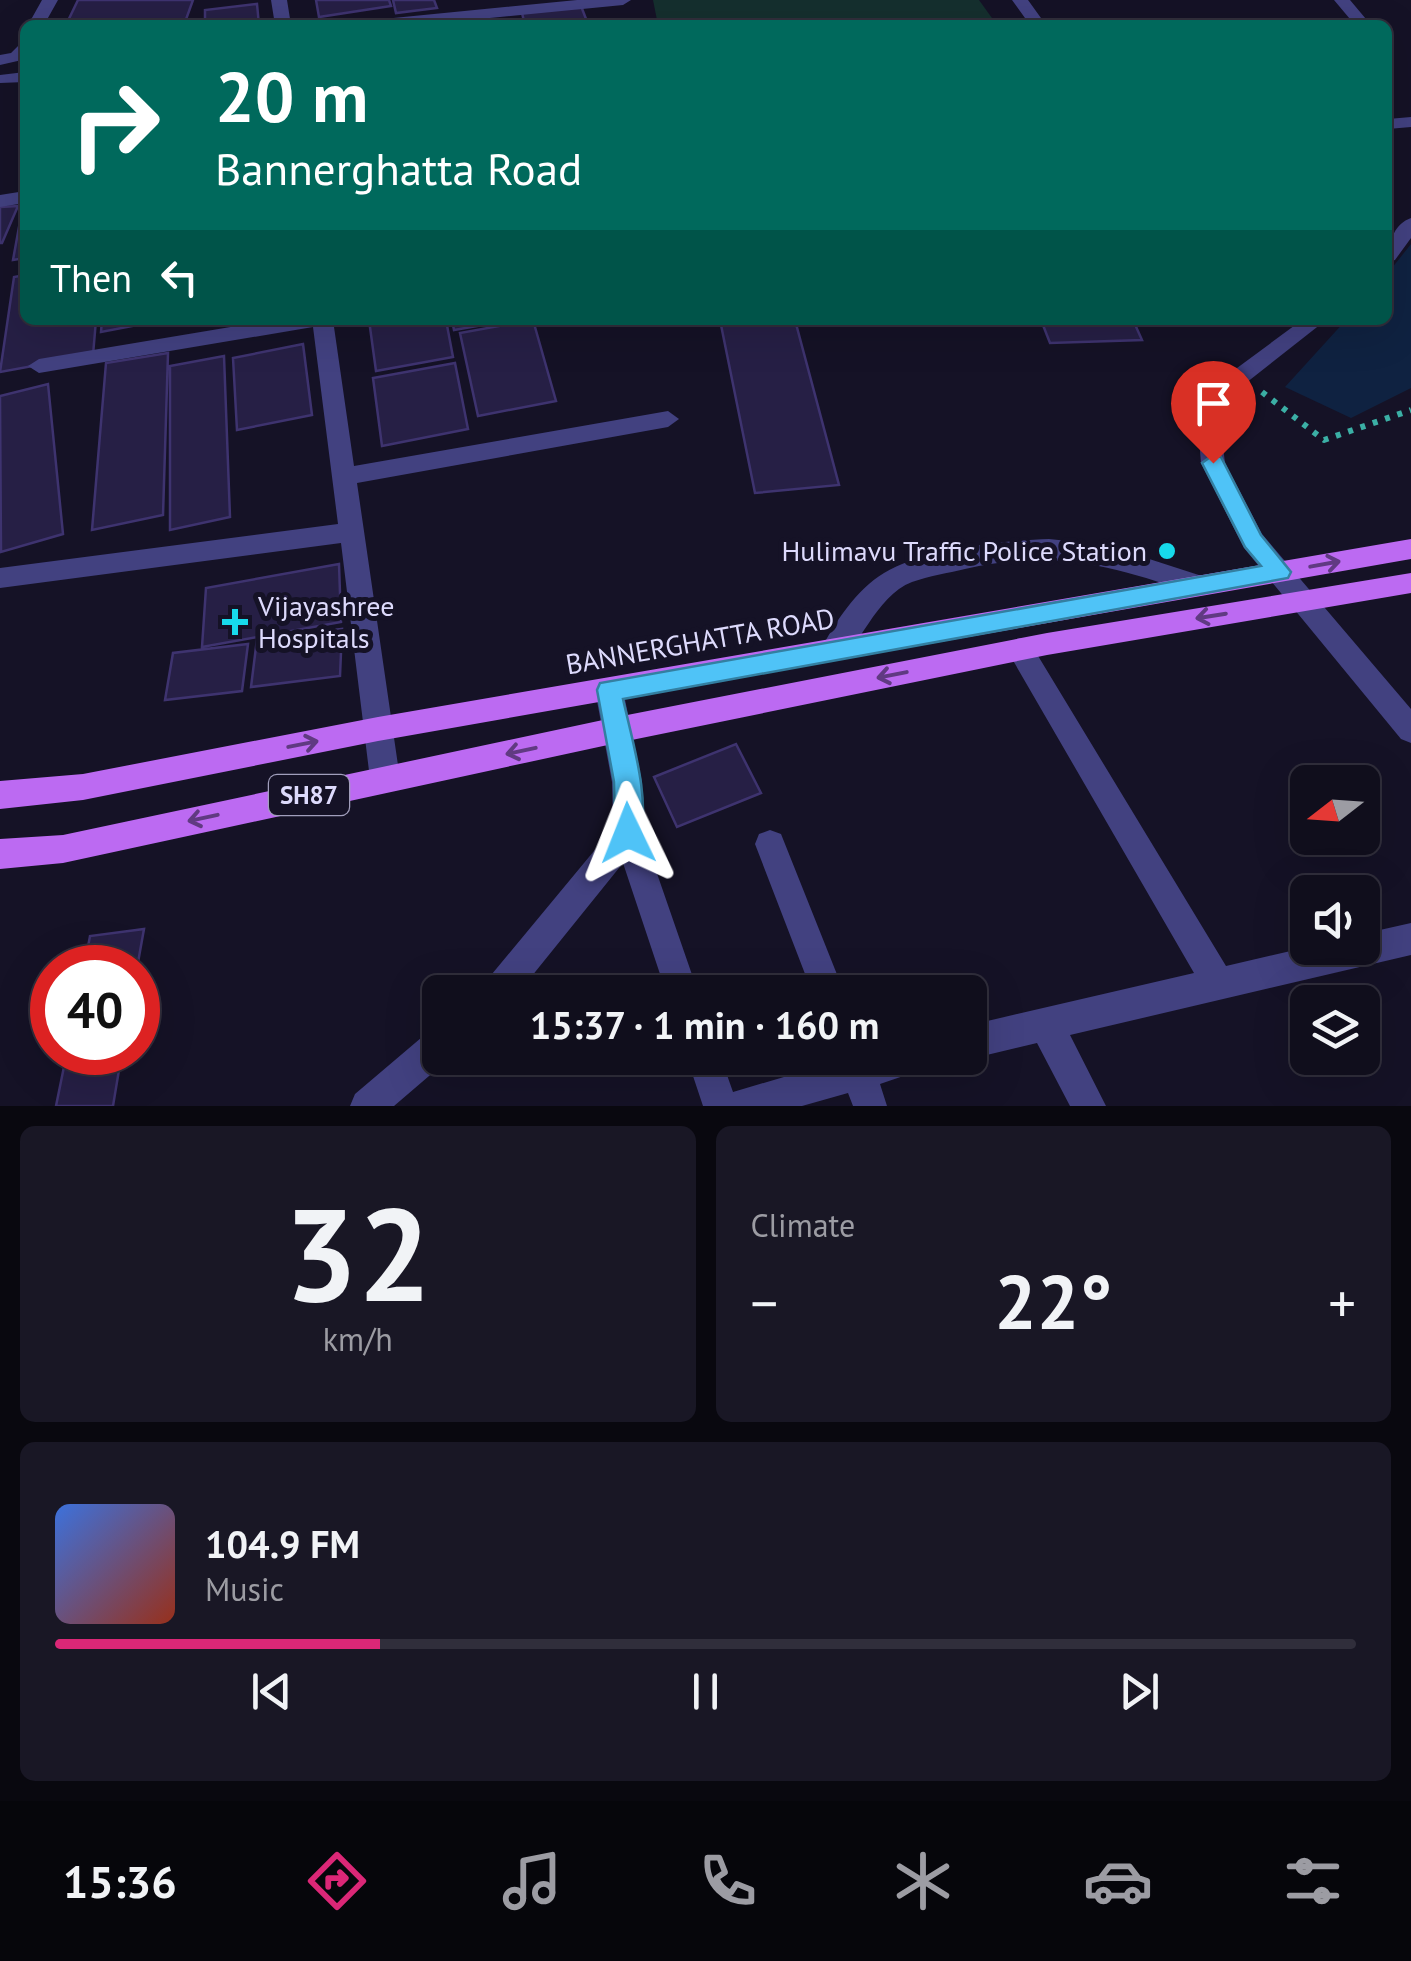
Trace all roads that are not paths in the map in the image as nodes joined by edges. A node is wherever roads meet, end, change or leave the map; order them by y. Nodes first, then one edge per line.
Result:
1 (624, 0) edge
2 (1342, 0) edge
3 (457, 8) edge
4 (397, 20) edge
5 (1359, 20) edge
6 (20, 77) edge
7 (3, 79) dead end
8 (1411, 224) edge
9 (1392, 250) edge
10 (285, 325) edge
11 (324, 325) edge
12 (1301, 325) edge
13 (39, 366) dead end
14 (668, 419) dead end
15 (344, 476) junction
16 (351, 532) junction
17 (1411, 549) edge
18 (1280, 572) junction
19 (0, 578) edge
20 (1411, 583) edge
21 (1199, 585) junction
22 (1306, 600) junction
23 (1020, 649) junction
24 (834, 650) junction
25 (609, 690) junction
26 (378, 729) junction
27 (616, 730) junction
28 (1411, 730) edge
29 (385, 779) junction
30 (0, 795) edge
31 (628, 833) junction
32 (770, 844) dead end
33 (0, 854) edge
34 (1411, 939) edge
35 (513, 975) edge
36 (676, 975) edge
37 (821, 975) edge
38 (1219, 985) junction
39 (1046, 1025) junction
40 (987, 1038) edge
41 (422, 1059) edge
42 (710, 1075) edge
43 (826, 1075) edge
44 (860, 1075) edge
45 (367, 1106) edge
46 (720, 1106) edge
47 (742, 1106) edge
48 (870, 1106) edge
49 (1089, 1106) edge

1 - 3 street
2 - 5 street
3 - 4 street
6 - 7 street
8 - 9 street
10 - 13 street
11 - 15 street
12 - 18 street
14 - 15 street
15 - 16 street
16 - 19 street
16 - 26 street
18 -> 17 main road, BANNERGHATTA ROAD / SH87
18 - 21 main road, BANNERGHATTA ROAD / SH87
18 - 22 street
20 - 22 main road, SH87
21 - 24 main road, BANNERGHATTA ROAD / SH87
21 - 24 street
22 -> 23 main road, SH87
22 - 28 street
23 -> 27 main road, SH87
23 - 38 street
24 - 25 main road, BANNERGHATTA ROAD / SH87
25 - 26 main road, BANNERGHATTA ROAD / SH87
25 - 27 street
26 - 29 street
30 -> 26 main road, BANNERGHATTA ROAD / SH87
27 -> 29 main road, SH87
27 - 31 street
29 -> 33 main road, SH87
31 - 35 street
31 - 36 street
32 - 37 street
34 - 38 street
38 - 39 street
39 - 40 street
39 - 49 street
41 - 45 street
42 - 46 street
43 - 47 street
44 - 48 street

